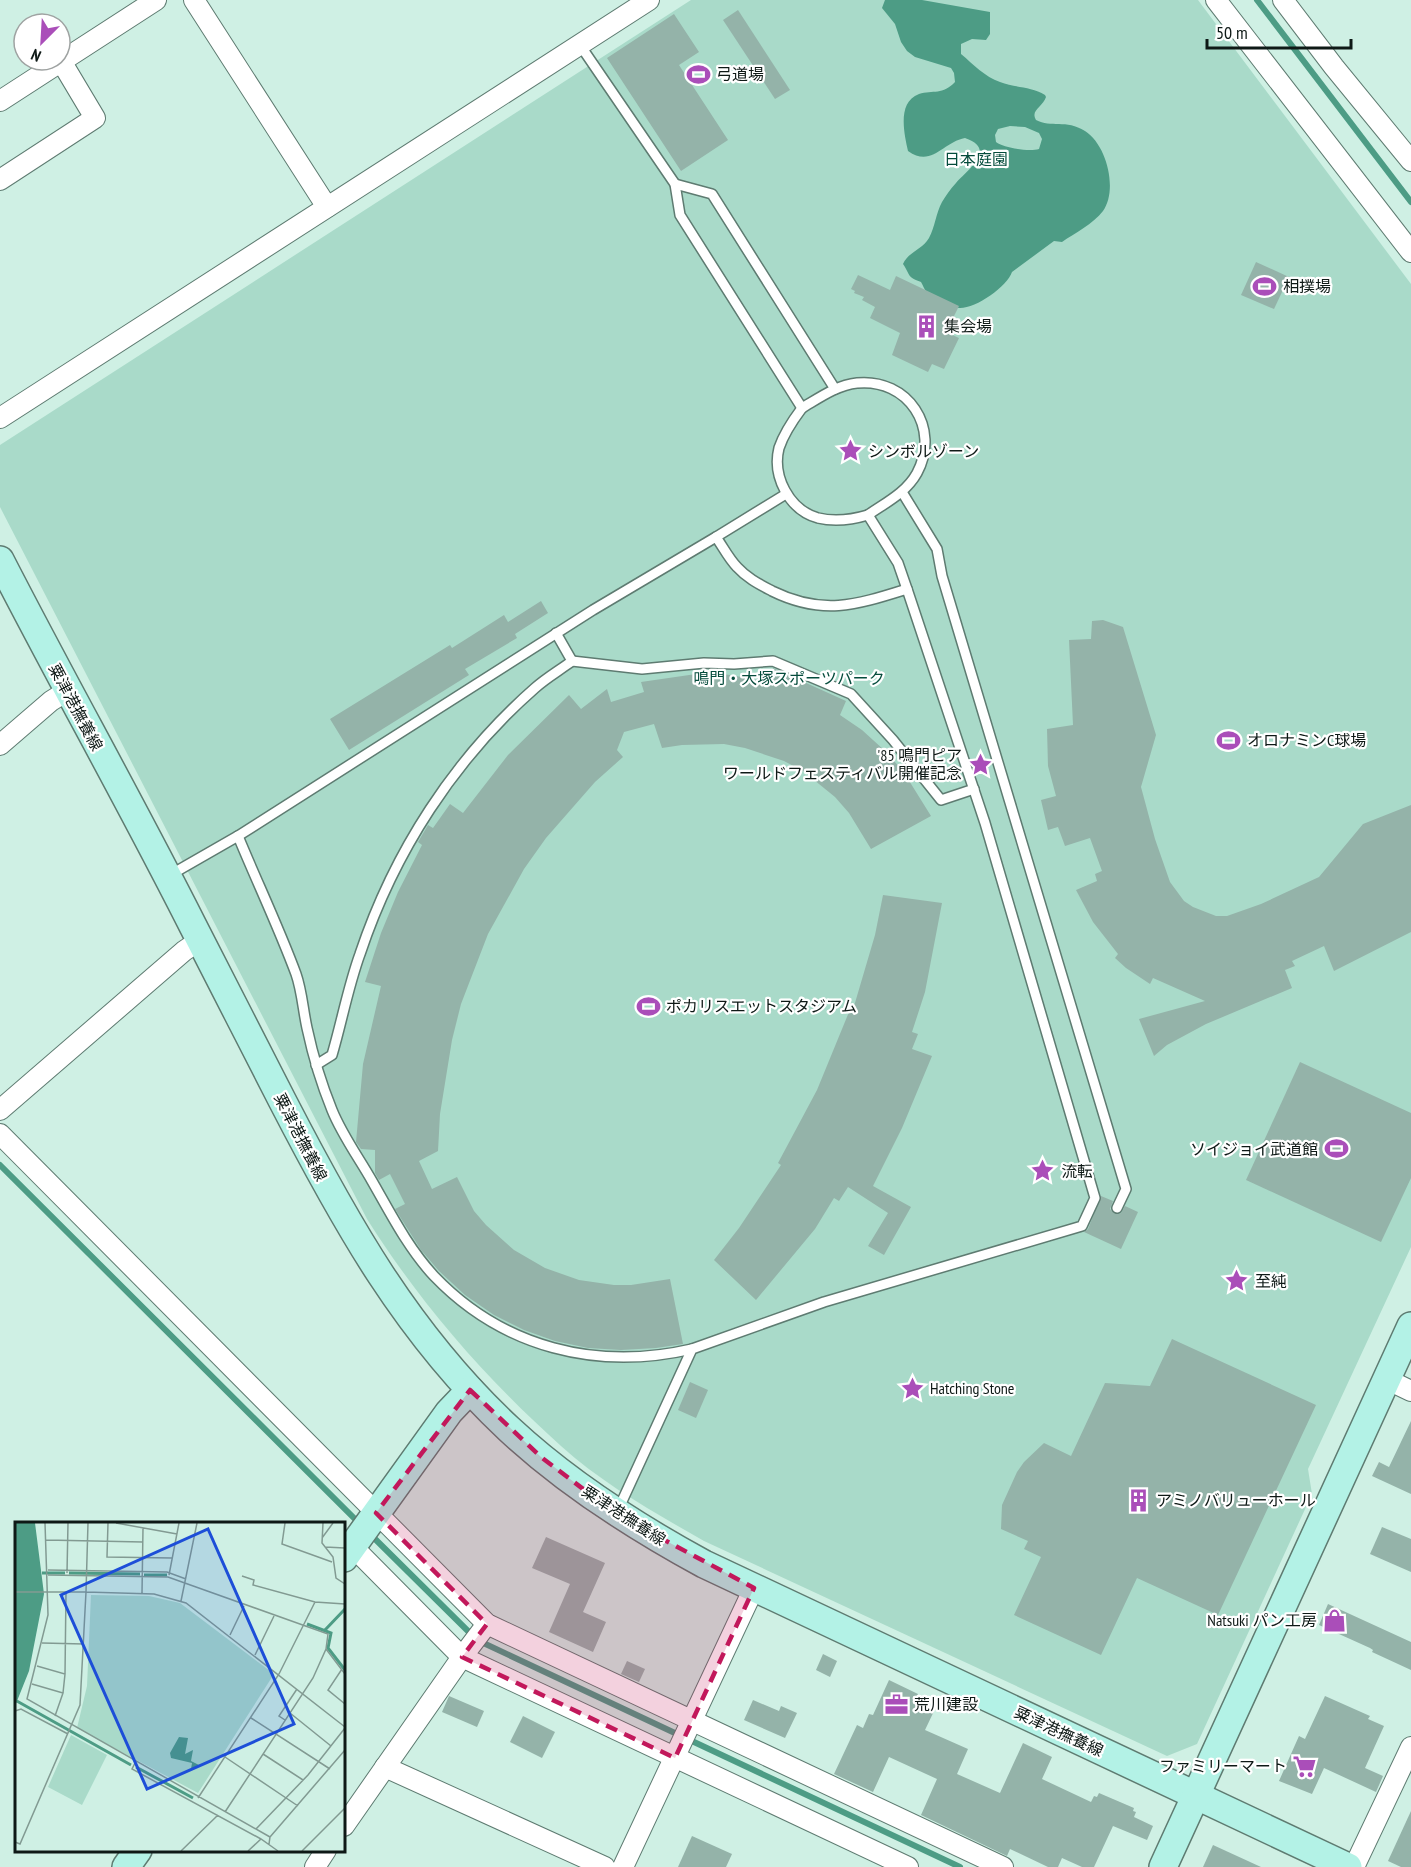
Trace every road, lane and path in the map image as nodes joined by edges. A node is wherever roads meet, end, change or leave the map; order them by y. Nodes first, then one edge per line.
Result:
1 (156, 0) edge
2 (194, 0) edge
3 (649, 0) edge
4 (1216, 0) edge
5 (1283, 0) edge
6 (580, 45) junction
7 (72, 54) edge
8 (44, 72) edge
9 (68, 72) edge
10 (0, 101) edge
11 (1411, 161) edge
12 (0, 180) edge
13 (675, 184) junction
14 (327, 207) junction
15 (1411, 252) edge
16 (835, 389) junction
17 (802, 408) junction
18 (0, 418) edge
19 (902, 492) junction
20 (786, 494) junction
21 (868, 515) junction
22 (716, 537) junction
23 (0, 560) edge
24 (907, 589) junction
25 (556, 633) junction
26 (572, 661) junction
27 (67, 691) junction
28 (0, 745) edge
29 (974, 789) junction
30 (238, 836) junction
31 (168, 876) junction
32 (200, 940) junction
33 (316, 1065) junction
34 (0, 1110) edge
35 (0, 1134) edge
36 (1117, 1208) dead end
37 (1411, 1326) edge
38 (692, 1348) junction
39 (1386, 1379) junction
40 (470, 1390) junction
41 (1411, 1391) edge
42 (616, 1514) junction
43 (374, 1516) junction
44 (350, 1549) edge
45 (754, 1588) junction
46 (485, 1627) junction
47 (464, 1654) junction
48 (691, 1722) junction
49 (1411, 1747) edge
50 (676, 1755) junction
51 (385, 1767) junction
52 (1197, 1796) junction
53 (345, 1825) edge
54 (137, 1852) edge
55 (326, 1852) edge
56 (970, 1859) edge
57 (126, 1867) edge
58 (315, 1867) edge
59 (605, 1867) edge
60 (623, 1867) edge
61 (909, 1867) edge
62 (1002, 1867) edge
63 (1163, 1867) edge
64 (1348, 1867) edge
65 (1354, 1867) edge

1 - 7 street
2 - 14 street
3 - 6 street
4 - 15 street
5 - 11 street
6 - 13 lane
6 - 14 street
8 - 10 street
9 - 12 street
13 - 16 lane
13 - 17 lane
14 - 18 street
16 - 17 lane
16 - 19 lane
17 - 20 lane
19 - 21 lane
19 - 36 lane
20 - 21 lane
20 - 22 lane
21 - 24 lane
22 - 24 lane
22 - 25 lane
23 - 27 main road, 粟津港撫養線
24 - 29 lane
25 - 26 lane
25 - 30 lane
26 - 29 lane
26 - 33 lane
27 - 28 street
27 - 31 main road, 粟津港撫養線
29 - 38 lane
30 - 31 lane
30 - 33 lane
31 - 32 main road, 粟津港撫養線
32 - 34 street
32 - 40 main road, 粟津港撫養線
33 - 38 lane
35 - 43 street
37 - 39 main road
38 - 42 lane
39 - 41 street
39 - 52 main road
40 - 42 main road, 粟津港撫養線
40 - 43 main road
42 - 45 main road, 粟津港撫養線
43 - 44 main road
43 - 46 street
44 - 47 street
45 - 48 street
45 - 52 main road, 粟津港撫養線
46 - 47 street
46 - 48 street
47 - 50 street
47 - 51 street
48 - 50 street
48 - 56 street
49 - 65 street
50 - 60 street
50 - 61 street
51 - 53 street
51 - 59 street
52 - 63 main road
52 - 64 main road, 粟津港撫養線
54 - 57 main road
55 - 58 street
56 - 62 street

